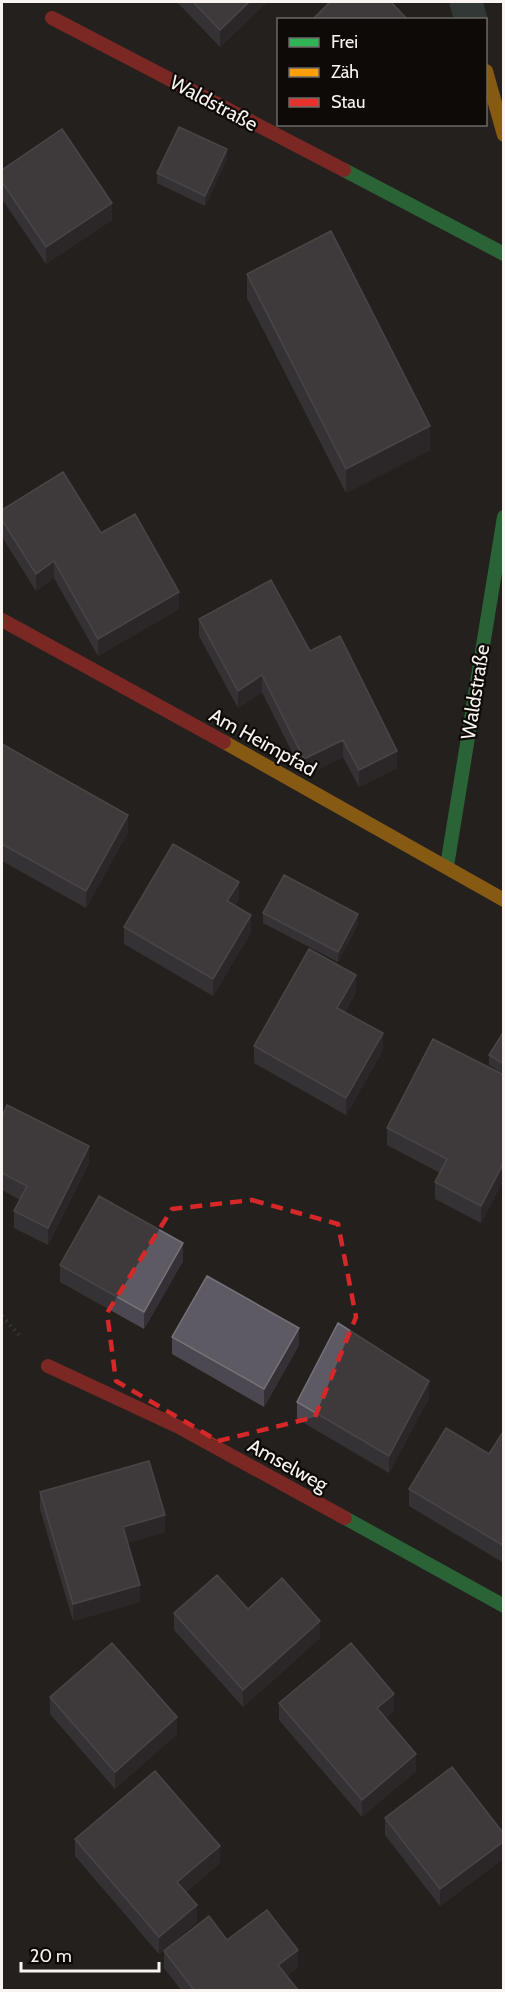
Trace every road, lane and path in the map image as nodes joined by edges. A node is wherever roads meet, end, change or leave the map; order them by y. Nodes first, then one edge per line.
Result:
1 (466, 2) edge
2 (52, 18) dead end
3 (470, 18) edge
4 (487, 75) edge
5 (504, 135) edge
6 (504, 254) edge
7 (504, 518) edge
8 (2, 620) edge
9 (447, 866) junction
10 (504, 900) edge
11 (48, 1366) dead end
12 (504, 1606) edge

1 - 3 street
2 - 6 street, Waldstraße
4 - 5 street
7 - 9 street, Waldstraße
8 - 9 street, Am Heimpfad
9 - 10 street, Am Heimpfad
11 - 12 street, Amselweg

